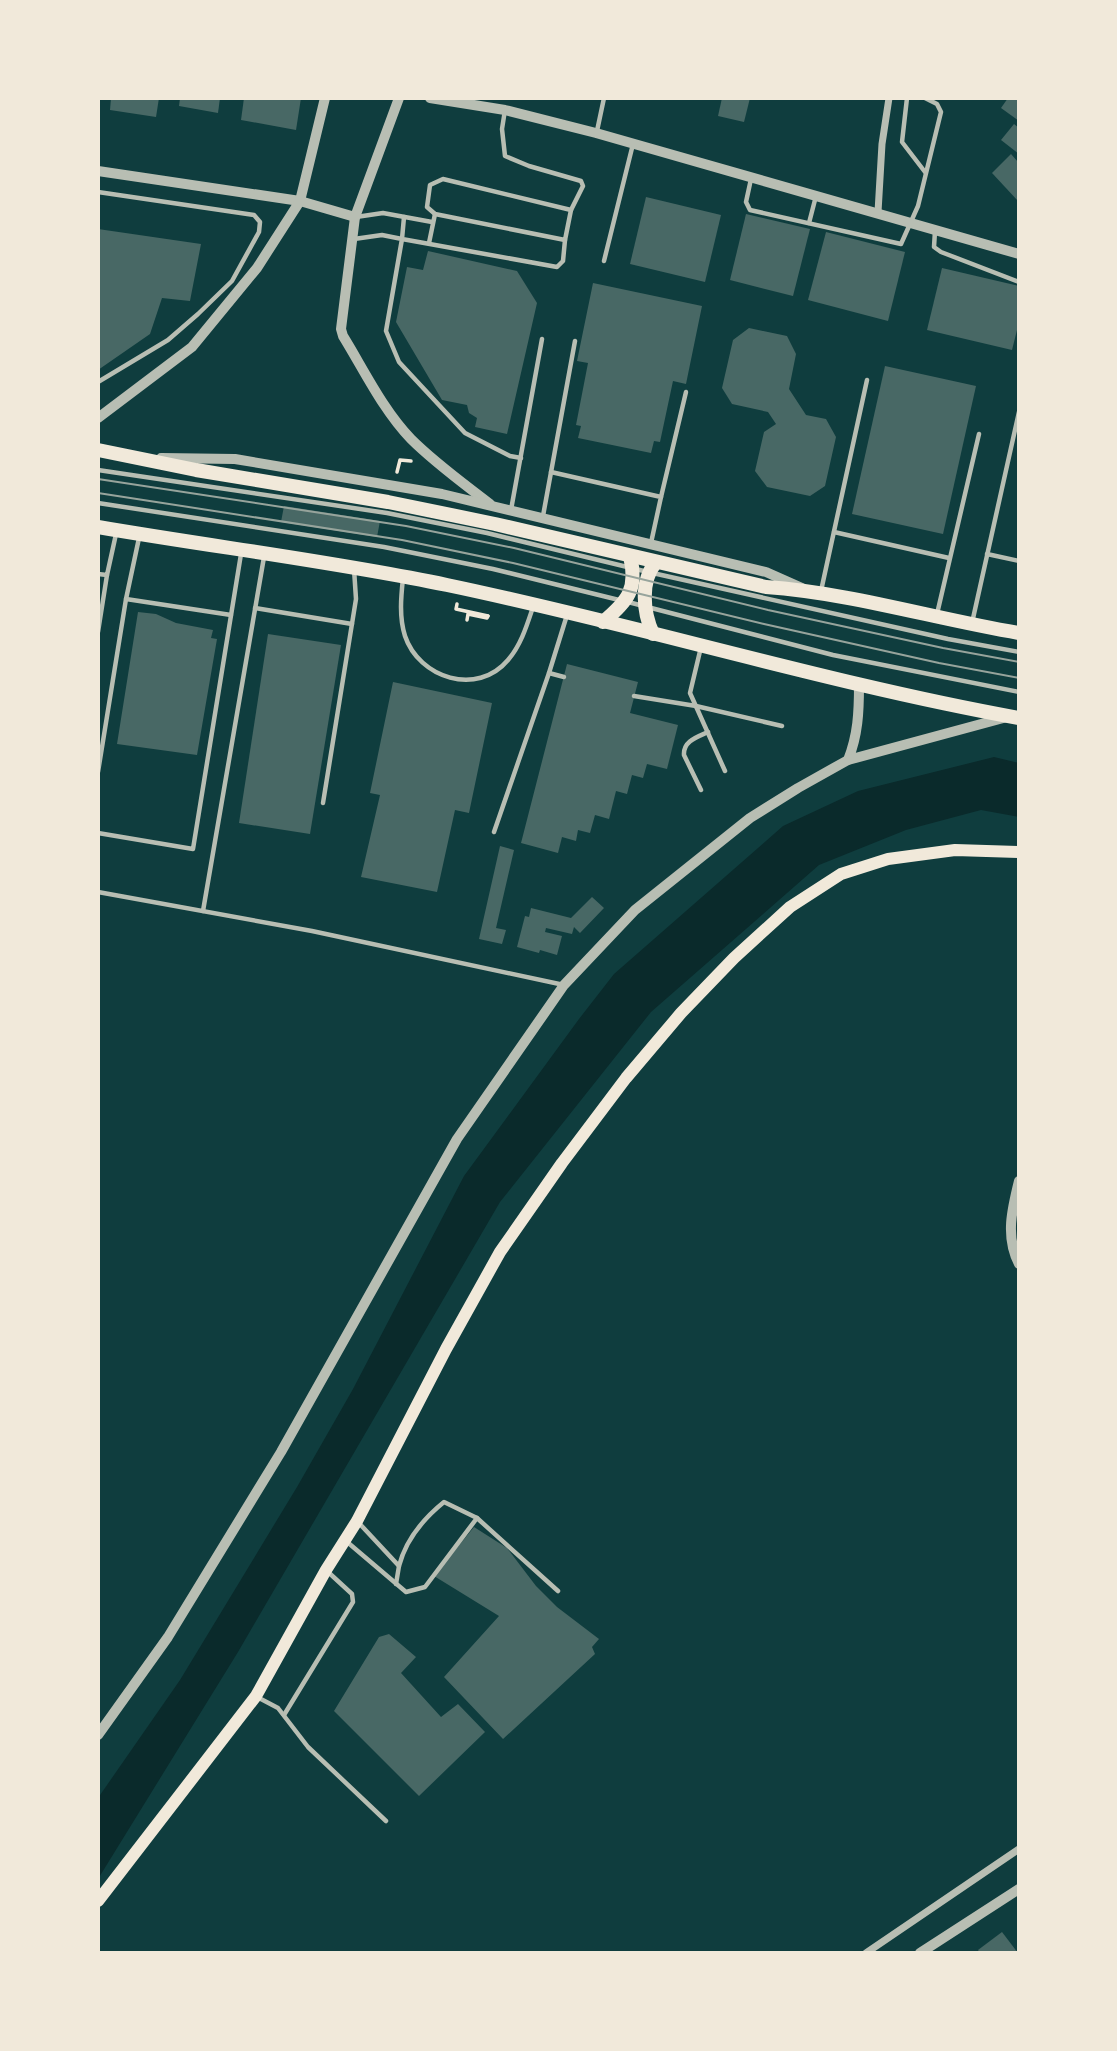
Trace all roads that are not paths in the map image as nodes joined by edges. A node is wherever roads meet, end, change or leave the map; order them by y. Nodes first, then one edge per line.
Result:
1 (325, 98) edge
2 (399, 98) edge
3 (430, 98) edge
4 (604, 98) edge
5 (889, 98) edge
6 (907, 98) edge
7 (925, 98) edge
8 (505, 110) junction
9 (596, 133) junction
10 (633, 143) junction
11 (98, 171) edge
12 (925, 173) junction
13 (752, 176) junction
14 (98, 192) edge
15 (817, 195) junction
16 (300, 201) junction
17 (570, 210) junction
18 (878, 212) junction
19 (435, 214) junction
20 (355, 217) junction
21 (404, 217) junction
22 (432, 222) junction
23 (912, 222) junction
24 (809, 223) junction
25 (936, 229) junction
26 (351, 239) junction
27 (402, 239) junction
28 (565, 240) junction
29 (429, 243) junction
30 (1019, 254) edge
31 (604, 261) dead end
32 (1019, 282) edge
33 (542, 339) dead end
34 (575, 341) dead end
35 (867, 380) dead end
36 (98, 382) edge
37 (686, 392) dead end
38 (1019, 412) edge
39 (98, 418) edge
40 (979, 434) dead end
41 (98, 450) edge
42 (141, 458) junction
43 (522, 458) junction
44 (98, 470) edge
45 (551, 472) junction
46 (661, 497) junction
47 (98, 503) edge
48 (493, 506) junction
49 (511, 510) junction
50 (543, 516) junction
51 (98, 527) edge
52 (117, 530) junction
53 (834, 532) junction
54 (140, 534) junction
55 (651, 544) junction
56 (242, 550) junction
57 (264, 554) junction
58 (987, 554) junction
59 (949, 558) junction
60 (1019, 561) edge
61 (631, 562) junction
62 (652, 567) junction
63 (354, 568) junction
64 (98, 574) edge
65 (107, 576) junction
66 (403, 577) junction
67 (814, 592) junction
68 (126, 599) junction
69 (625, 601) junction
70 (534, 606) junction
71 (645, 607) junction
72 (256, 608) junction
73 (568, 614) junction
74 (231, 615) junction
75 (936, 618) junction
76 (603, 622) junction
77 (352, 624) junction
78 (971, 625) junction
79 (98, 632) edge
80 (1019, 633) edge
81 (653, 634) junction
82 (701, 646) junction
83 (1019, 652) edge
84 (549, 673) junction
85 (564, 677) dead end
86 (859, 685) junction
87 (1019, 692) edge
88 (634, 696) dead end
89 (696, 706) junction
90 (1014, 717) edge
91 (782, 726) dead end
92 (708, 732) junction
93 (848, 760) junction
94 (724, 771) dead end
95 (98, 772) edge
96 (701, 790) dead end
97 (323, 803) dead end
98 (494, 832) dead end
99 (98, 834) edge
100 (1019, 852) edge
101 (98, 892) edge
102 (203, 911) junction
103 (564, 985) junction
104 (1019, 1181) edge
105 (1019, 1264) edge
106 (477, 1518) junction
107 (357, 1521) junction
108 (345, 1539) junction
109 (399, 1566) junction
110 (326, 1570) junction
111 (396, 1585) junction
112 (558, 1591) dead end
113 (256, 1696) junction
114 (284, 1715) junction
115 (98, 1735) edge
116 (386, 1821) dead end
117 (1019, 1849) edge
118 (1019, 1889) edge
119 (98, 1901) edge
120 (866, 1953) edge
121 (920, 1953) edge

1 - 16 street
2 - 20 street
3 - 8 street
4 - 9 lane
5 - 18 street
6 - 12 lane
7 - 12 lane
8 - 9 street
8 - 17 lane
9 - 10 street
10 - 13 street
10 - 31 lane
11 - 16 street
12 - 23 lane
13 - 15 street
13 - 24 lane
14 - 36 lane
15 - 18 street
15 - 24 lane
16 - 20 street
16 - 39 street
17 - 19 lane
17 - 28 lane
18 - 23 street
19 - 22 lane
19 - 28 lane
20 - 21 lane
20 - 26 street
21 - 22 lane
21 - 27 lane
22 - 29 lane
23 - 24 lane
23 - 25 street
25 - 30 street
25 - 32 lane
26 - 27 lane
26 - 48 street
27 - 29 lane
27 - 43 lane
28 - 29 lane
33 - 43 lane
34 - 45 lane
35 - 53 lane
37 - 46 lane
38 - 58 lane
40 - 59 lane
41 - 42 main road
42 - 48 street
42 - 61 main road
43 - 49 lane
44 - 61 lane
45 - 46 lane
45 - 50 lane
46 - 55 lane
47 - 69 lane
48 - 49 street
49 - 50 street
50 - 55 street
51 - 52 main road
52 - 54 main road
52 - 65 lane
53 - 59 lane
53 - 67 lane
54 - 56 main road
54 - 68 lane
55 - 67 street
56 - 57 main road
56 - 74 lane
57 - 63 main road
57 - 72 lane
58 - 60 lane
58 - 78 lane
59 - 75 lane
61 - 62 main road
61 - 69 main road
62 - 67 main road
62 - 71 main road
62 - 83 lane
63 - 66 main road
63 - 77 lane
64 - 65 lane
65 - 79 lane
66 - 70 main road
66 - 70 lane
67 - 75 main road
68 - 74 lane
68 - 95 lane
69 - 71 lane
69 - 76 main road
70 - 73 main road
71 - 81 main road
71 - 87 lane
72 - 77 lane
72 - 102 lane
73 - 76 main road
73 - 84 lane
74 - 99 lane
75 - 78 main road
76 - 81 main road
77 - 97 lane
78 - 80 main road
81 - 82 main road
82 - 86 main road
82 - 89 lane
84 - 85 lane
84 - 98 lane
86 - 90 main road
86 - 93 street
88 - 89 lane
89 - 91 lane
89 - 92 lane
90 - 93 street
92 - 94 lane
92 - 96 lane
93 - 103 street
100 - 107 main road
101 - 102 lane
102 - 103 lane
103 - 115 street
104 - 105 street
106 - 109 lane
106 - 111 lane
106 - 112 lane
107 - 108 main road
107 - 109 lane
108 - 110 main road
108 - 111 lane
109 - 111 lane
110 - 113 main road
110 - 114 lane
113 - 114 lane
113 - 119 main road
114 - 116 lane
117 - 120 street
118 - 121 street

